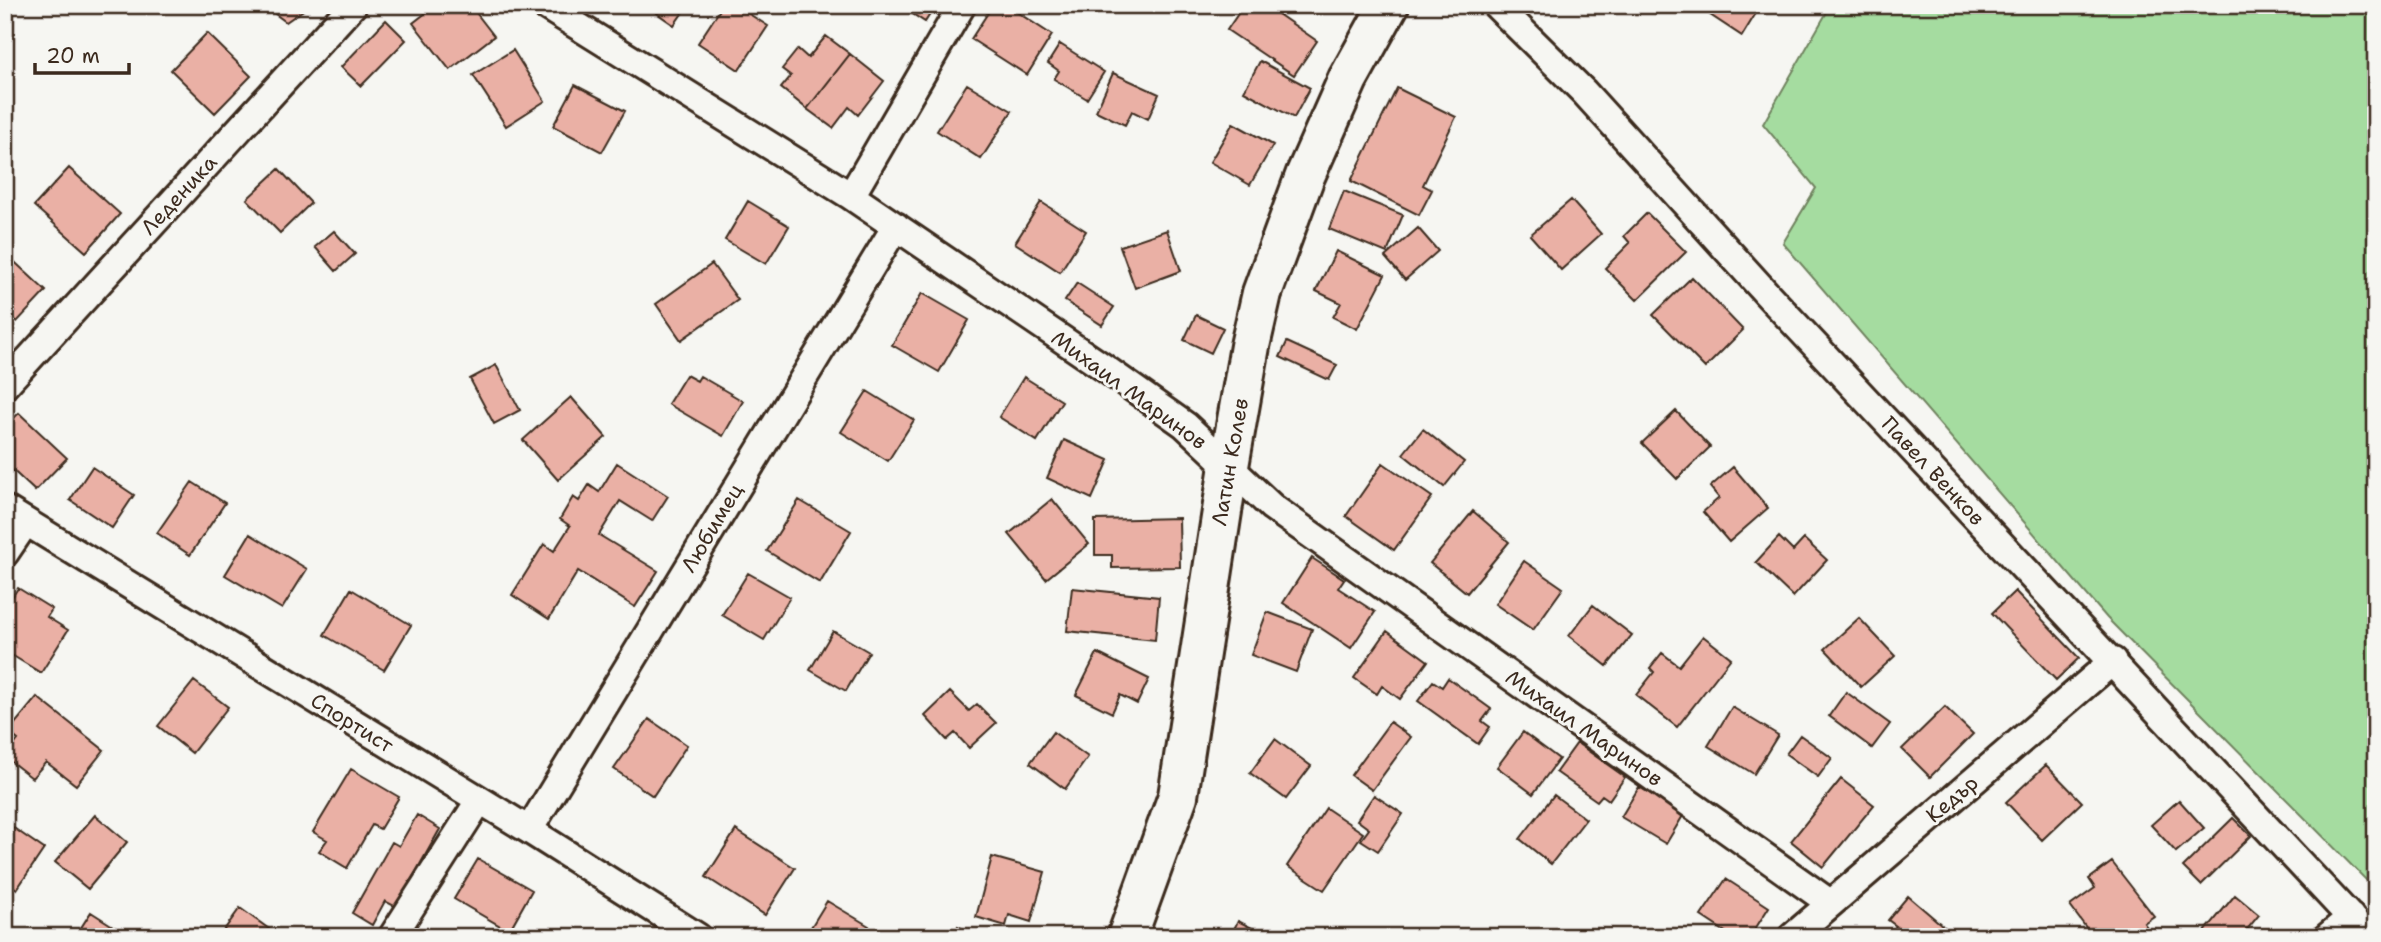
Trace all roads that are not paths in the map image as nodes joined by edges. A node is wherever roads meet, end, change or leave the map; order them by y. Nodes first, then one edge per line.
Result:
1 (354, 5) edge
2 (544, 5) edge
3 (962, 5) edge
4 (1389, 5) edge
5 (1496, 5) edge
6 (851, 196) junction
7 (896, 226) junction
8 (5, 384) edge
9 (1229, 466) junction
10 (15, 516) edge
11 (5, 553) edge
12 (2113, 662) junction
13 (479, 801) junction
14 (529, 830) junction
15 (1830, 903) junction
16 (2351, 917) junction
17 (392, 937) edge
18 (698, 937) edge
19 (1127, 937) edge
20 (1792, 937) edge
21 (2327, 937) edge
22 (2369, 937) edge

1 - 8 street, Леденика
2 - 6 street, Михаил Маринов
3 - 6 street
4 - 9 main road, Латин Колев
5 - 12 street, Павел Венков
6 - 7 street, Михаил Маринов
7 - 9 street, Михаил Маринов
7 - 14 street, Любимец
9 - 15 street, Михаил Маринов
9 - 19 main road, Латин Колев
10 - 11 street
10 - 13 street, Спортист
12 - 15 street, Кедър
12 - 16 street, Павел Венков
13 - 14 street, Спортист
13 - 17 street
14 - 18 street, Спортист
15 - 20 street, Кедър
16 - 21 street
16 - 22 street, Павел Венков

